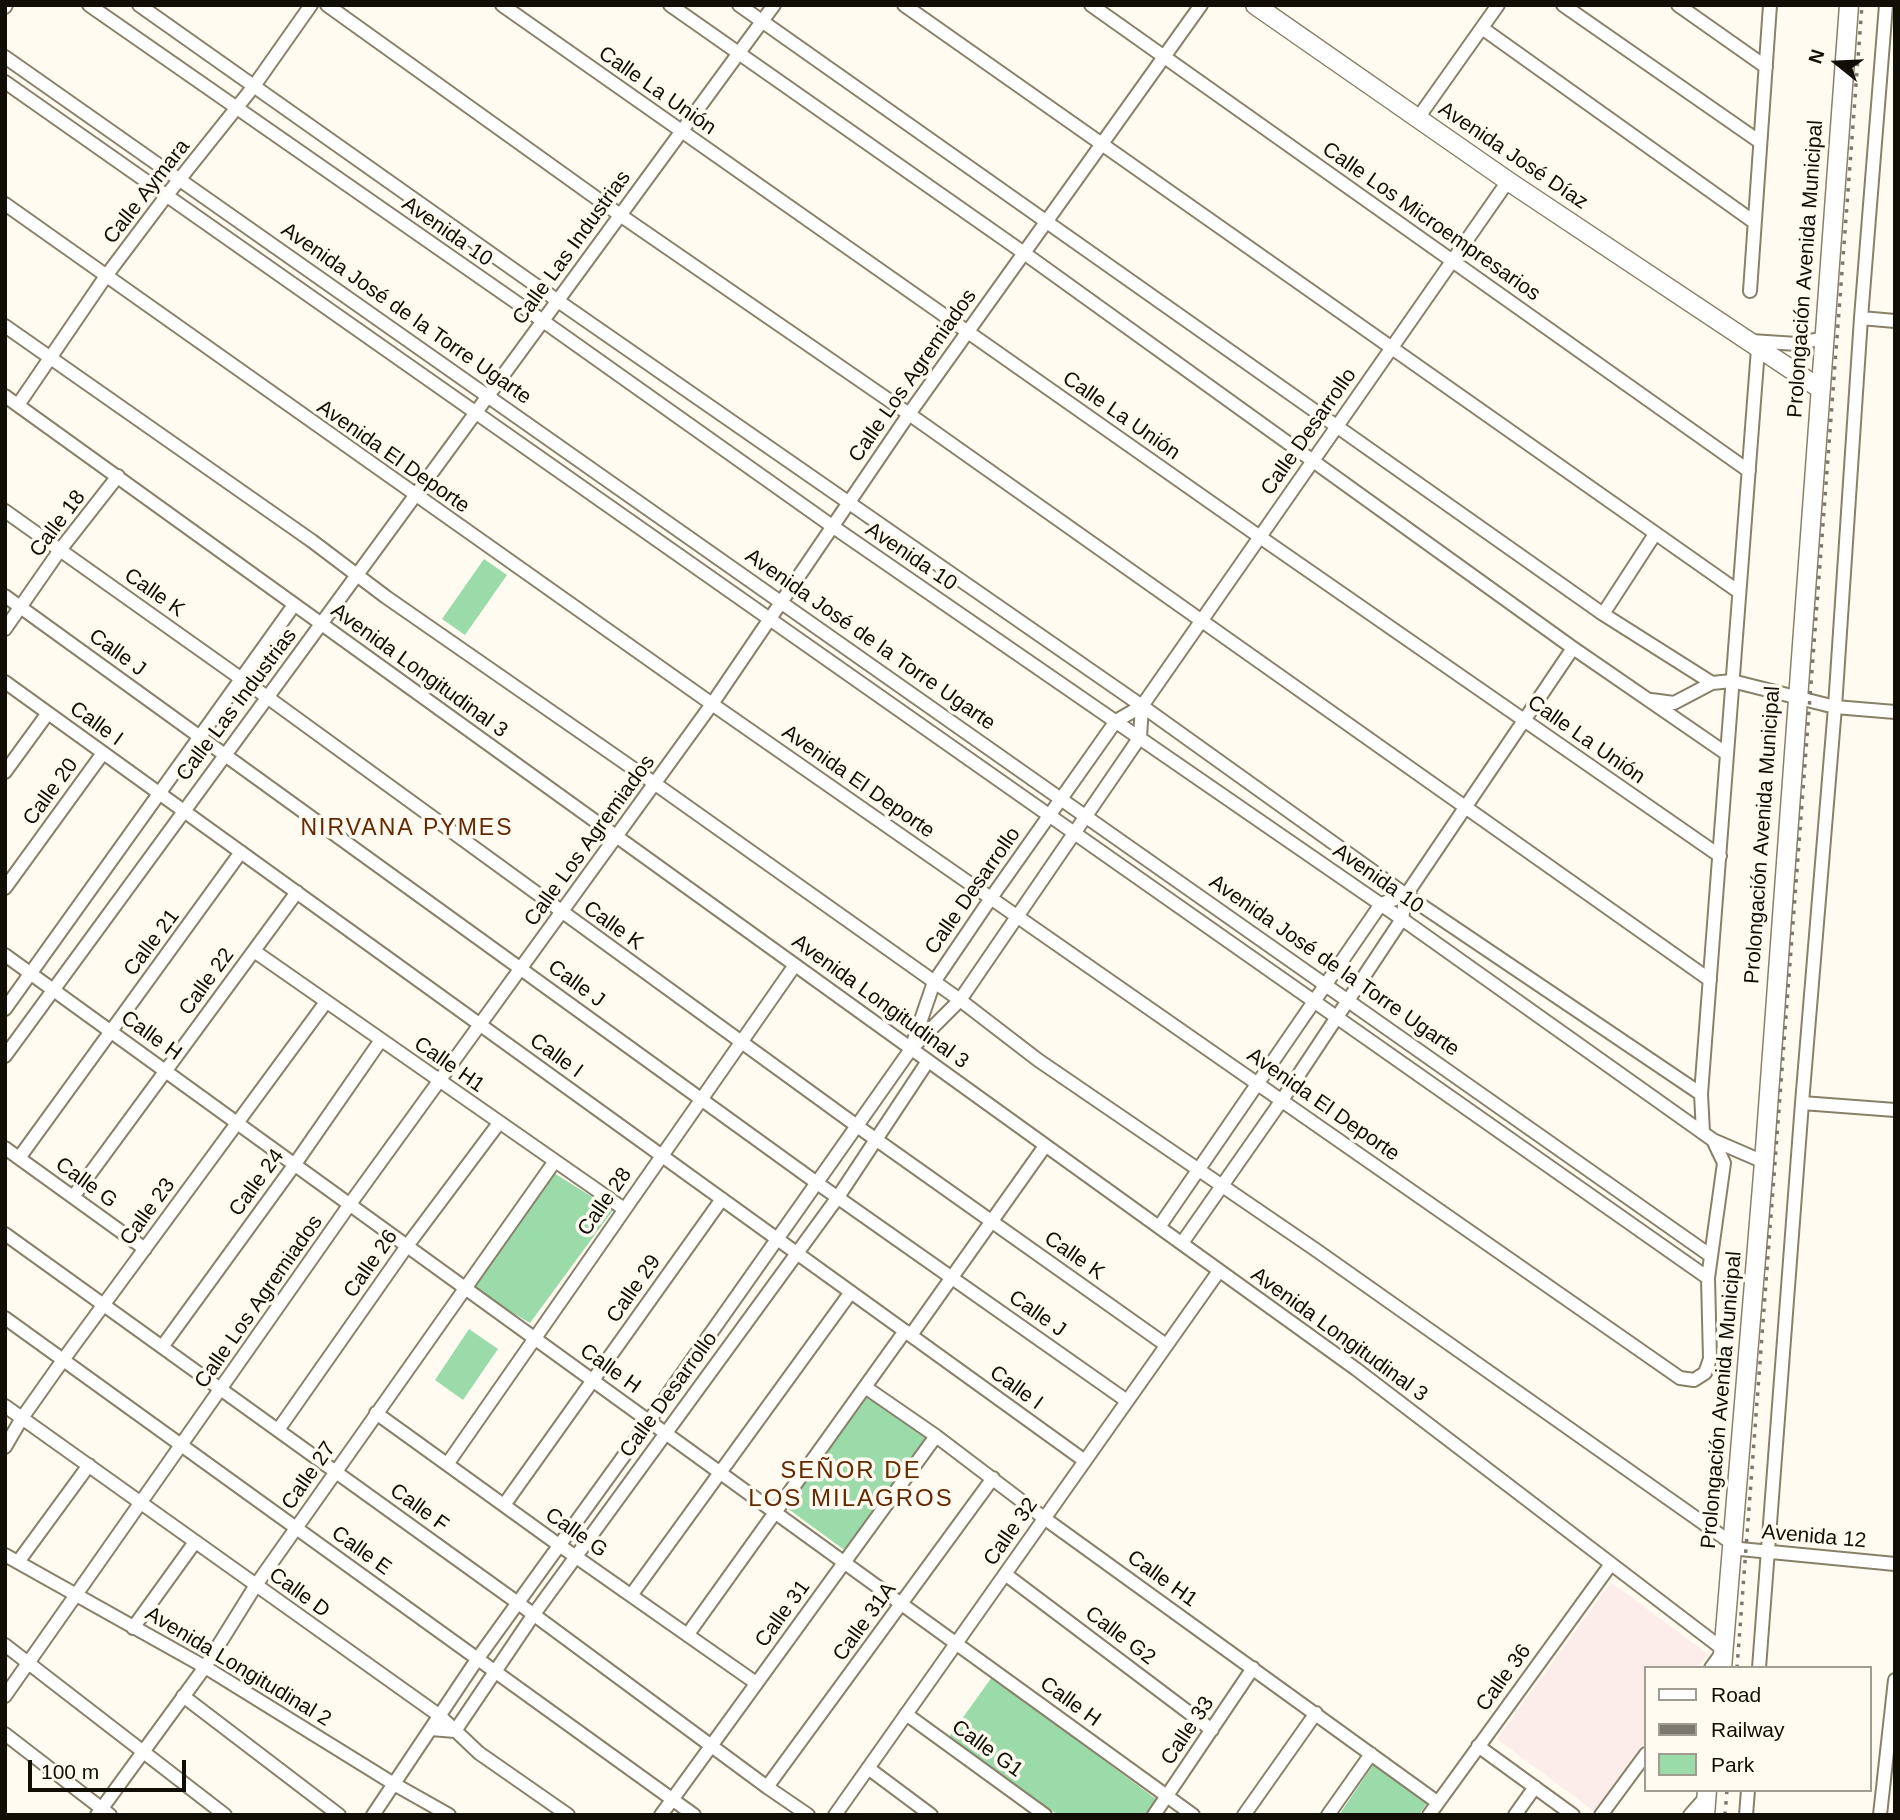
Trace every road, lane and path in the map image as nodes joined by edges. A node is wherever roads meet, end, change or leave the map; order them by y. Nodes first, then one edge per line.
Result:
1 (89, 5) edge
2 (139, 5) edge
3 (311, 5) edge
4 (327, 5) edge
5 (502, 5) edge
6 (670, 5) edge
7 (739, 5) edge
8 (774, 5) edge
9 (904, 5) edge
10 (1091, 5) edge
11 (1201, 5) edge
12 (1255, 5) edge
13 (1498, 5) edge
14 (1563, 5) edge
15 (1678, 5) edge
16 (1770, 5) edge
17 (1849, 5) edge
18 (1886, 5) edge
19 (762, 21) junction
20 (1482, 28) junction
21 (739, 53) junction
22 (5, 57) edge
23 (1164, 57) junction
24 (1766, 67) junction
25 (5, 82) edge
26 (254, 86) junction
27 (236, 109) junction
28 (1418, 118) junction
29 (682, 131) junction
30 (1760, 142) junction
31 (1102, 144) junction
32 (180, 179) junction
33 (1508, 181) junction
34 (167, 195) junction
35 (5, 204) edge
36 (621, 215) junction
37 (1046, 221) junction
38 (1754, 222) junction
39 (1024, 253) junction
40 (1452, 261) junction
41 (106, 276) junction
42 (1749, 291) dead end
43 (558, 301) junction
44 (1861, 318) junction
45 (543, 321) junction
46 (1895, 321) edge
47 (5, 326) edge
48 (968, 331) junction
49 (1823, 338) junction
50 (1752, 345) junction
51 (1391, 349) junction
52 (50, 358) junction
53 (1819, 388) junction
54 (5, 396) edge
55 (488, 396) junction
56 (18, 405) junction
57 (476, 412) junction
58 (909, 414) junction
59 (1336, 427) junction
60 (1313, 461) junction
61 (1749, 471) junction
62 (118, 476) junction
63 (415, 496) junction
64 (848, 502) junction
65 (5, 510) edge
66 (832, 526) junction
67 (1656, 534) junction
68 (1260, 537) junction
69 (60, 550) junction
70 (356, 576) junction
71 (1739, 593) junction
72 (5, 596) edge
73 (782, 601) junction
74 (294, 605) junction
75 (21, 607) junction
76 (1603, 614) junction
77 (771, 618) junction
78 (1202, 621) junction
79 (321, 624) junction
80 (5, 629) edge
81 (1573, 648) junction
82 (241, 679) junction
83 (1732, 681) junction
84 (5, 682) edge
85 (1712, 683) junction
86 (267, 697) junction
87 (1797, 697) junction
88 (1648, 700) junction
89 (712, 704) junction
90 (1142, 706) junction
91 (1835, 707) junction
92 (1895, 712) edge
93 (48, 713) junction
94 (1524, 720) junction
95 (1116, 721) junction
96 (200, 737) junction
97 (1140, 737) junction
98 (103, 753) junction
99 (225, 754) junction
100 (1727, 754) junction
101 (5, 772) edge
102 (654, 783) junction
103 (159, 793) junction
104 (1061, 799) junction
105 (1465, 807) junction
106 (183, 811) junction
107 (1049, 816) junction
108 (1086, 816) junction
109 (1074, 833) junction
110 (616, 837) junction
111 (241, 852) junction
112 (1720, 856) junction
113 (5, 888) edge
114 (297, 892) junction
115 (1406, 895) junction
116 (991, 898) junction
117 (1381, 904) junction
118 (562, 913) junction
119 (1018, 916) junction
120 (1402, 919) junction
121 (254, 951) junction
122 (5, 954) edge
123 (795, 965) junction
124 (522, 968) junction
125 (31, 973) junction
126 (1710, 980) junction
127 (934, 982) junction
128 (1326, 984) junction
129 (54, 989) junction
130 (1349, 999) junction
131 (960, 1000) junction
132 (1315, 1000) junction
133 (326, 1002) junction
134 (5, 1009) edge
135 (1338, 1016) junction
136 (479, 1024) junction
137 (110, 1030) junction
138 (381, 1040) junction
139 (741, 1042) junction
140 (911, 1049) junction
141 (5, 1056) edge
142 (928, 1061) junction
143 (165, 1070) junction
144 (438, 1081) junction
145 (1259, 1084) junction
146 (1701, 1094) junction
147 (701, 1098) junction
148 (1282, 1100) junction
149 (1802, 1103) junction
150 (1895, 1110) edge
151 (237, 1123) junction
152 (499, 1123) junction
153 (857, 1126) junction
154 (1708, 1136) junction
155 (875, 1139) junction
156 (1045, 1146) junction
157 (5, 1148) edge
158 (661, 1155) junction
159 (19, 1158) junction
160 (555, 1161) junction
161 (1764, 1162) junction
162 (295, 1164) junction
163 (1200, 1170) junction
164 (817, 1183) junction
165 (1223, 1185) junction
166 (73, 1197) junction
167 (838, 1197) junction
168 (722, 1199) junction
169 (350, 1204) junction
170 (624, 1209) junction
171 (992, 1221) junction
172 (1159, 1227) junction
173 (5, 1234) edge
174 (778, 1240) junction
175 (1182, 1243) junction
176 (407, 1246) junction
177 (145, 1248) junction
178 (797, 1253) junction
179 (1711, 1256) junction
180 (1219, 1272) junction
181 (951, 1278) junction
182 (1708, 1278) junction
183 (464, 1287) junction
184 (851, 1292) junction
185 (105, 1306) junction
186 (5, 1318) edge
187 (908, 1333) junction
188 (534, 1338) junction
189 (1167, 1345) junction
190 (162, 1347) junction
191 (63, 1360) junction
192 (593, 1380) junction
193 (865, 1387) junction
194 (221, 1390) junction
195 (1127, 1401) junction
196 (5, 1406) edge
197 (376, 1413) junction
198 (22, 1418) junction
199 (649, 1421) junction
200 (278, 1430) junction
201 (666, 1433) junction
202 (936, 1436) junction
203 (181, 1446) junction
204 (5, 1447) edge
205 (1085, 1461) junction
206 (448, 1464) junction
207 (89, 1465) junction
208 (335, 1472) junction
209 (720, 1472) junction
210 (993, 1478) junction
211 (139, 1503) junction
212 (504, 1505) junction
213 (776, 1513) junction
214 (1044, 1518) junction
215 (296, 1528) junction
216 (195, 1542) junction
217 (1733, 1542) junction
218 (559, 1545) junction
219 (1770, 1552) junction
220 (5, 1555) edge
221 (575, 1556) junction
222 (18, 1562) junction
223 (845, 1563) junction
224 (1611, 1564) junction
225 (1895, 1564) edge
226 (1005, 1574) junction
227 (256, 1585) junction
228 (632, 1594) junction
229 (76, 1596) junction
230 (518, 1603) junction
231 (902, 1604) junction
232 (534, 1614) junction
233 (133, 1628) junction
234 (688, 1634) junction
235 (956, 1643) junction
236 (5, 1645) edge
237 (478, 1658) junction
238 (1723, 1659) edge
239 (28, 1663) junction
240 (1759, 1666) edge
241 (205, 1667) junction
242 (1253, 1668) junction
243 (495, 1670) junction
244 (1895, 1679) edge
245 (756, 1683) junction
246 (5, 1696) edge
247 (183, 1696) junction
248 (1316, 1713) junction
249 (906, 1714) junction
250 (440, 1716) junction
251 (431, 1729) junction
252 (1212, 1730) junction
253 (455, 1731) junction
254 (5, 1734) edge
255 (710, 1745) junction
256 (1478, 1746) junction
257 (143, 1752) junction
258 (1371, 1754) junction
259 (1644, 1757) edge
260 (867, 1768) junction
261 (394, 1784) junction
262 (767, 1787) junction
263 (1535, 1787) junction
264 (1748, 1792) edge
265 (1167, 1796) junction
266 (673, 1799) junction
267 (1706, 1801) edge
268 (1437, 1802) junction
269 (103, 1813) edge
270 (225, 1815) edge
271 (339, 1815) edge
272 (373, 1815) edge
273 (449, 1815) edge
274 (568, 1815) edge
275 (661, 1815) edge
276 (694, 1815) edge
277 (808, 1815) edge
278 (835, 1815) edge
279 (931, 1815) edge
280 (1045, 1815) edge
281 (1154, 1815) edge
282 (1193, 1815) edge
283 (1244, 1815) edge
284 (1328, 1815) edge
285 (1429, 1815) edge
286 (1515, 1815) edge
287 (1573, 1815) edge
288 (1601, 1815) edge
289 (1690, 1815) edge
290 (1746, 1815) edge
291 (1880, 1815) edge

1 - 27 street, Avenida 10
2 - 26 street, Avenida 10
3 - 26 street, Calle Aymara
4 - 36 street
5 - 29 street, Calle La Unión
6 - 21 street
7 - 19 street
8 - 19 street, Calle Las Industrias
9 - 31 street
10 - 23 street, Calle Los Microempresarios
11 - 23 street, Calle Los Agremiados
12 - 28 main road, Avenida José Díaz
13 - 20 street
14 - 30 street
15 - 24 street
16 - 24 street
17 - 49 main road, Prolongación Avenida Municipal
18 - 44 street
19 - 21 street, Calle Las Industrias
19 - 37 street
20 - 28 street
20 - 38 street
21 - 29 street, Calle Las Industrias
21 - 39 street
22 - 32 street, Avenida José de la Torre Ugarte
23 - 31 street, Calle Los Agremiados
23 - 40 street, Calle Los Microempresarios
24 - 30 street
25 - 34 street, Avenida José de la Torre Ugarte
26 - 27 street, Calle Aymara
26 - 43 street, Avenida 10
27 - 32 street, Calle Aymara
27 - 45 street, Avenida 10
28 - 33 main road, Avenida José Díaz
29 - 36 street, Calle Las Industrias
29 - 48 street, Calle La Unión
30 - 38 street
31 - 37 street, Calle Los Agremiados
31 - 51 street
32 - 34 street, Calle Aymara
32 - 55 street, Avenida José de la Torre Ugarte
33 - 40 street, Calle Desarrollo
33 - 50 main road, Avenida José Díaz
34 - 41 street, Calle Aymara
34 - 57 street, Avenida José de la Torre Ugarte
35 - 41 street, Avenida El Deporte
36 - 43 street, Calle Las Industrias
36 - 58 street
37 - 39 street, Calle Los Agremiados
37 - 59 street
38 - 42 street
39 - 48 street, Calle Los Agremiados
39 - 60 street
40 - 51 street, Calle Desarrollo
40 - 61 street, Calle Los Microempresarios
41 - 52 street, Calle Aymara
41 - 63 street, Avenida El Deporte
43 - 45 street, Calle Las Industrias
43 - 64 street, Avenida 10
44 - 46 street
44 - 91 street
45 - 55 street, Calle Las Industrias
45 - 66 street, Avenida 10
47 - 52 street, Avenida 12
48 - 58 street, Calle Los Agremiados
48 - 68 street, Calle La Unión
49 - 50 street
49 - 53 main road, Prolongación Avenida Municipal
50 - 53 main road, Avenida José Díaz
50 - 61 street
51 - 59 street, Calle Desarrollo
51 - 67 street
52 - 56 street, Calle Aymara
52 - 70 street, Avenida 12
53 - 87 main road, Prolongación Avenida Municipal
54 - 56 street, Avenida Longitudinal 3
55 - 57 street, Calle Las Industrias
55 - 73 street, Avenida José de la Torre Ugarte
56 - 62 street, Avenida Longitudinal 3
57 - 63 street, Calle Las Industrias
57 - 77 street, Avenida José de la Torre Ugarte
58 - 64 street, Calle Los Agremiados
58 - 78 street
59 - 60 street, Calle Desarrollo
59 - 76 street
60 - 68 street, Calle Desarrollo
60 - 81 street
61 - 71 street
62 - 69 street, Calle 18
62 - 74 street, Avenida Longitudinal 3
63 - 70 street, Calle Las Industrias
63 - 89 street, Avenida El Deporte
64 - 66 street, Calle Los Agremiados
64 - 90 street, Avenida 10
65 - 69 street, Calle K
66 - 73 street, Calle Los Agremiados
66 - 95 street, Avenida 10
67 - 71 street
67 - 76 street
68 - 78 street, Calle Desarrollo
68 - 94 street, Calle La Unión
69 - 75 street, Calle 18
69 - 82 street, Calle K
70 - 79 street, Calle Las Industrias
70 - 102 street, Avenida 12
71 - 83 street
72 - 75 street, Calle J
73 - 77 street, Calle Los Agremiados
73 - 104 street, Avenida José de la Torre Ugarte
74 - 79 street, Avenida Longitudinal 3
74 - 82 street, Calle Las Industrias
75 - 80 street, Calle 18
75 - 96 street, Calle J
76 - 85 street
77 - 89 street, Calle Los Agremiados
77 - 107 street, Avenida José de la Torre Ugarte
78 - 90 street, Calle Desarrollo
78 - 105 street
79 - 86 street, Calle Las Industrias
79 - 110 street, Avenida Longitudinal 3
81 - 88 street
81 - 94 street
82 - 86 street, Calle K
82 - 96 street, Calle Las Industrias
83 - 85 street
83 - 87 street
83 - 100 street
84 - 93 street, Calle I
85 - 88 street
86 - 99 street, Calle Las Industrias
86 - 118 street, Calle K
87 - 91 street
87 - 161 main road, Prolongación Avenida Municipal
88 - 100 street
89 - 102 street, Calle Los Agremiados
89 - 116 street, Avenida El Deporte
90 - 95 street, Calle Desarrollo
90 - 97 street
90 - 115 street, Avenida 10
91 - 92 street
91 - 149 street
93 - 98 street, Calle I
93 - 101 street
94 - 105 street
94 - 112 street, Calle La Unión
95 - 97 street, Avenida 10
95 - 104 street, Calle Desarrollo
96 - 99 street, Calle J
96 - 103 street, Calle Las Industrias
97 - 108 street, Calle Desarrollo
97 - 117 street, Avenida 10
98 - 103 street, Calle I
98 - 113 street, Calle 20
99 - 106 street, Calle Las Industrias
99 - 124 street, Calle J
100 - 112 street
102 - 110 street, Calle Los Agremiados
102 - 127 street, Avenida 12
103 - 106 street, Calle I
103 - 125 street, Calle Las Industrias
104 - 107 street, Calle Desarrollo
104 - 108 street, Avenida José de la Torre Ugarte
105 - 115 street
105 - 126 street
106 - 111 street, Calle I
106 - 129 street, Calle Las Industrias
107 - 109 street, Avenida José de la Torre Ugarte
107 - 116 street, Calle Desarrollo
108 - 109 street, Calle Desarrollo
108 - 128 street, Avenida José de la Torre Ugarte
109 - 119 street, Calle Desarrollo
109 - 132 street, Avenida José de la Torre Ugarte
110 - 118 street, Calle Los Agremiados
110 - 123 street, Avenida Longitudinal 3
111 - 114 street, Calle I
111 - 137 street, Calle 21
112 - 126 street
114 - 121 street, Calle 22
114 - 136 street, Calle I
115 - 117 street
115 - 120 street
115 - 146 street, Avenida 10
116 - 119 street, Avenida El Deporte
116 - 127 street, Calle Desarrollo
117 - 120 street, Avenida 10
117 - 128 street
118 - 124 street, Calle Los Agremiados
118 - 139 street, Calle K
119 - 131 street, Calle Desarrollo
119 - 145 street, Avenida El Deporte
120 - 130 street
120 - 154 street, Avenida 10
121 - 133 street, Calle H1
121 - 143 street, Calle 22
122 - 125 street, Calle H
123 - 139 street, Calle 28
123 - 140 street, Avenida Longitudinal 3
124 - 136 street, Calle Los Agremiados
124 - 147 street, Calle J
125 - 129 street, Calle H
125 - 134 street, Calle Las Industrias
126 - 146 street
127 - 131 street, Avenida 12
127 - 140 street, Calle Desarrollo
128 - 130 street, Avenida José de la Torre Ugarte
128 - 132 street
129 - 137 street, Calle H
129 - 141 street, Calle Las Industrias
130 - 135 street
130 - 179 street, Avenida José de la Torre Ugarte
131 - 140 street, Calle Desarrollo
131 - 163 street, Avenida 12
132 - 135 street, Avenida José de la Torre Ugarte
132 - 145 street
133 - 138 street, Calle H1
133 - 151 street, Calle 23
135 - 148 street
135 - 182 street, Avenida José de la Torre Ugarte
136 - 144 street, Calle Los Agremiados
136 - 158 street, Calle I
137 - 143 street, Calle H
137 - 159 street, Calle 21
138 - 144 street, Calle H1
138 - 162 street, Calle 24
139 - 147 street, Calle 28
139 - 153 street, Calle K
140 - 142 street, Avenida Longitudinal 3
140 - 153 street, Calle Desarrollo
142 - 155 street, Calle Desarrollo
142 - 156 street, Avenida Longitudinal 3
143 - 151 street, Calle H
143 - 166 street, Calle 22
144 - 152 street, Calle H1
144 - 169 street, Calle Los Agremiados
145 - 148 street, Avenida El Deporte
145 - 163 street
146 - 154 street
147 - 158 street, Calle 28
147 - 164 street, Calle J
148 - 165 street
148 - 182 street, Avenida El Deporte
149 - 150 street
149 - 219 street
151 - 162 street, Calle H
151 - 177 street, Calle 23
152 - 160 street, Calle H1
152 - 176 street, Calle 26
153 - 155 street, Calle K
153 - 164 street, Calle Desarrollo
154 - 161 street, Avenida 10
154 - 179 street
155 - 167 street, Calle Desarrollo
155 - 171 street, Calle K
156 - 171 street
156 - 172 street, Avenida Longitudinal 3
157 - 159 street, Calle G
158 - 168 street, Calle I
158 - 170 street, Calle 28
159 - 166 street, Calle G
160 - 170 street, Calle H1
160 - 183 street, Calle 27
161 - 217 main road, Prolongación Avenida Municipal
162 - 169 street, Calle H
162 - 190 street, Calle 24
163 - 165 street, Avenida 12
163 - 172 street
164 - 167 street, Calle J
164 - 174 street, Calle Desarrollo
165 - 175 street
165 - 217 street, Avenida 12
166 - 177 street, Calle G
167 - 178 street, Calle Desarrollo
167 - 181 street, Calle J
168 - 174 street, Calle I
168 - 192 street, Calle 29
169 - 176 street, Calle H
169 - 194 street, Calle Los Agremiados
170 - 188 street, Calle 28
171 - 181 street
171 - 189 street, Calle K
172 - 175 street, Avenida Longitudinal 3
173 - 185 street, Calle F
174 - 178 street, Calle I
174 - 199 street, Calle Desarrollo
175 - 180 street, Avenida Longitudinal 3
176 - 183 street, Calle H
176 - 200 street, Calle 26
177 - 185 street, Calle 23
178 - 184 street, Calle I
178 - 201 street, Calle Desarrollo
179 - 182 street
180 - 189 street, Calle 32
180 - 224 street, Avenida Longitudinal 3
181 - 187 street
181 - 195 street, Calle J
183 - 188 street, Calle H
183 - 197 street, Calle 27
184 - 187 street, Calle I
184 - 209 street
185 - 190 street, Calle F
185 - 191 street, Calle 23
186 - 191 street, Calle E
187 - 193 street
187 - 205 street, Calle I
188 - 192 street, Calle H
188 - 206 street, Calle 28
189 - 195 street, Calle 32
190 - 194 street, Calle F
191 - 198 street, Calle 23
191 - 203 street, Calle E
192 - 199 street, Calle H
192 - 212 street, Calle 29
193 - 202 street, Calle H1
193 - 213 street
194 - 200 street, Calle F
194 - 203 street, Calle Los Agremiados
195 - 205 street, Calle 32
196 - 198 street, Calle D
197 - 206 street, Calle G
197 - 208 street, Calle 27
198 - 204 street, Calle 23
198 - 207 street, Calle D
199 - 201 street, Calle H
199 - 218 street, Calle Desarrollo
200 - 208 street, Calle F
201 - 209 street, Calle H
201 - 221 street, Calle Desarrollo
202 - 210 street, Calle H1
202 - 223 street, Calle 31
203 - 211 street, Calle Los Agremiados
203 - 215 street, Calle E
205 - 214 street, Calle 32
206 - 212 street, Calle G
207 - 211 street, Calle D
207 - 222 street
208 - 215 street, Calle 27
208 - 230 street, Calle F
209 - 213 street, Calle H
209 - 228 street
210 - 214 street, Calle H1
210 - 231 street, Calle 31A
211 - 216 street, Calle D
211 - 229 street, Calle Los Agremiados
212 - 218 street, Calle G
213 - 223 street, Calle H
213 - 234 street
214 - 226 street, Calle 32
214 - 242 street, Calle H1
215 - 227 street, Calle 27
215 - 237 street, Calle E
216 - 227 street, Calle D
216 - 233 street
217 - 219 street, Avenida 12
217 - 238 main road, Prolongación Avenida Municipal
218 - 221 street, Calle G
218 - 230 street, Calle Desarrollo
219 - 225 street, Avenida 12
219 - 240 street
220 - 222 street, Avenida Longitudinal 2
221 - 228 street, Calle G
221 - 232 street, Calle Desarrollo
222 - 229 street, Avenida Longitudinal 2
223 - 231 street, Calle H
223 - 245 street, Calle 31
224 - 238 street, Avenida Longitudinal 3
224 - 256 street, Calle 36
226 - 235 street, Calle 32
226 - 252 street, Calle G2
227 - 241 street, Calle 27
227 - 250 street, Calle D
228 - 234 street, Calle G
229 - 233 street, Avenida Longitudinal 2
229 - 239 street, Calle Los Agremiados
230 - 232 street, Calle F
230 - 237 street, Calle Desarrollo
231 - 235 street, Calle H
231 - 262 street, Calle 31A
232 - 243 street, Calle Desarrollo
232 - 255 street, Calle F
233 - 241 street, Avenida Longitudinal 2
234 - 245 street, Calle G
235 - 249 street, Calle 32
235 - 265 street, Calle H
236 - 239 street
237 - 243 street, Calle E
237 - 250 street, Calle Desarrollo
239 - 246 street, Calle Los Agremiados
239 - 257 street
241 - 247 street, Calle 27
241 - 261 street, Avenida Longitudinal 2
242 - 248 street, Calle H1
242 - 252 street, Calle 33
243 - 253 street, Calle Desarrollo
243 - 266 street, Calle E
244 - 291 street
245 - 255 street, Calle 31
247 - 257 street, Calle 27
247 - 271 street
248 - 258 street, Calle H1
248 - 283 street
249 - 260 street, Calle 32
249 - 280 street, Calle G1
250 - 251 street, Calle Desarrollo
250 - 253 street, Calle D
251 - 253 street
251 - 261 street, Calle Desarrollo
252 - 265 street, Calle 33
253 - 274 street, Calle D
254 - 269 street
255 - 262 street, Calle F
255 - 266 street, Calle 31
256 - 263 street
256 - 268 street, Calle 36
257 - 269 street, Calle 27
257 - 270 street
258 - 268 street, Calle H1
258 - 284 street
259 - 288 street
260 - 278 street, Calle 32
260 - 279 street
261 - 272 street, Calle Desarrollo
261 - 273 street, Avenida Longitudinal 2
262 - 277 street, Calle F
263 - 286 street
263 - 287 street
264 - 290 street
265 - 281 street, Calle 33
265 - 282 street, Calle H
266 - 275 street, Calle 31
266 - 276 street, Calle E
267 - 289 street
268 - 285 street, Calle 36

